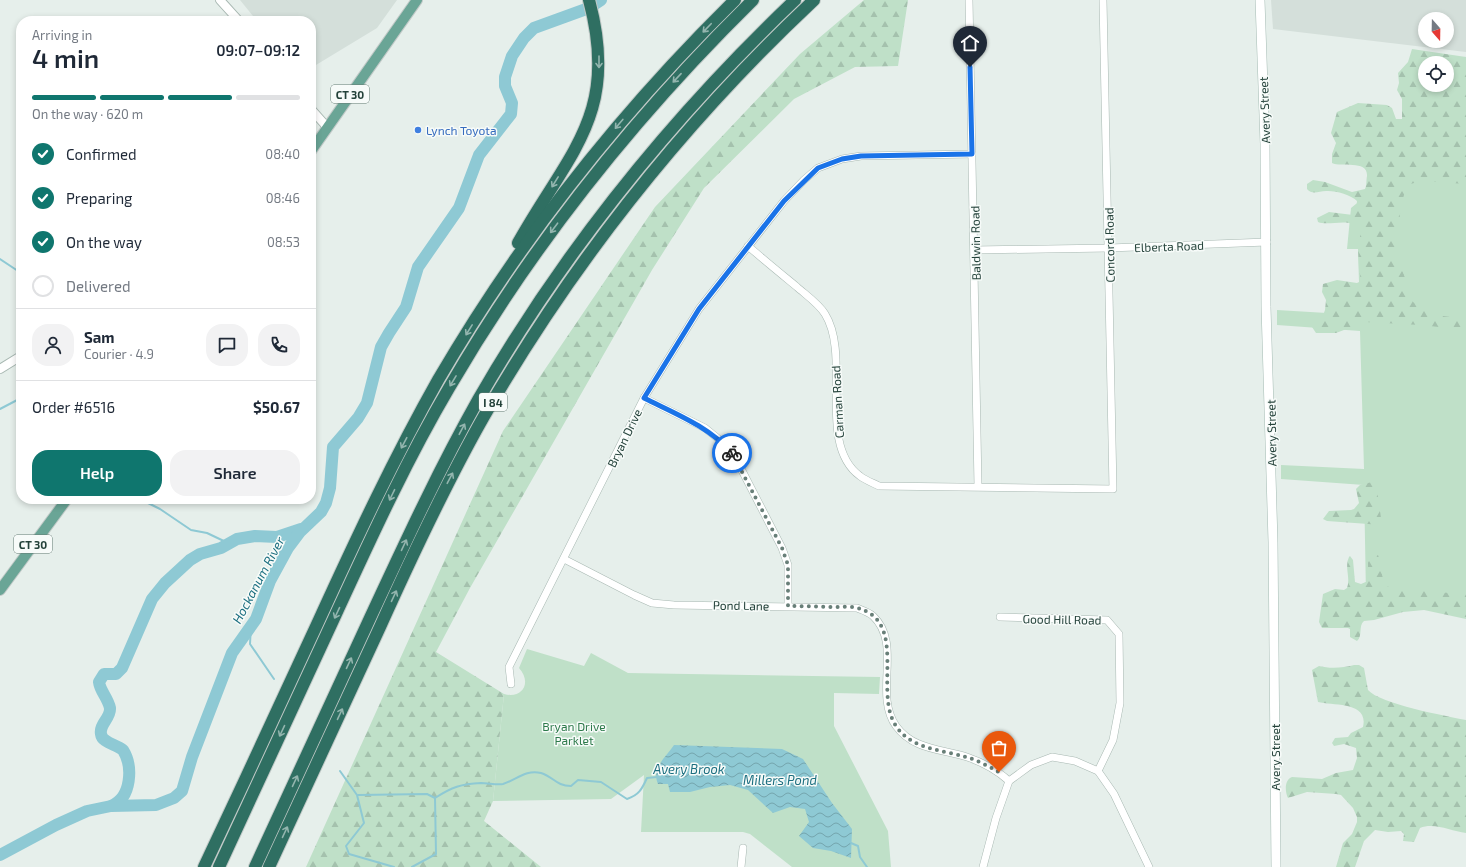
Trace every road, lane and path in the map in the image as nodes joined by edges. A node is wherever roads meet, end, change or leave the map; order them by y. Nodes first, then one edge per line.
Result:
1 (220, 0) edge
2 (417, 0) edge
3 (589, 0) edge
4 (734, 0) edge
5 (753, 0) edge
6 (795, 0) edge
7 (814, 0) edge
8 (969, 0) edge
9 (1104, 0) edge
10 (1260, 0) edge
11 (234, 16) edge
12 (316, 115) edge
13 (327, 127) junction
14 (316, 144) edge
15 (972, 154) junction
16 (1267, 242) junction
17 (748, 246) junction
18 (1109, 248) junction
19 (975, 250) junction
20 (480, 313) junction
21 (16, 359) edge
22 (0, 370) edge
23 (644, 398) junction
24 (978, 486) junction
25 (1113, 489) joint
26 (63, 504) edge
27 (564, 559) junction
28 (0, 590) edge
29 (788, 606) junction
30 (1000, 617) dead end
31 (511, 684) dead end
32 (1098, 771) junction
33 (1009, 781) junction
34 (743, 848) dead end
35 (204, 867) edge
36 (219, 867) edge
37 (255, 867) edge
38 (268, 867) edge
39 (741, 867) edge
40 (984, 867) edge
41 (1149, 867) edge
42 (1276, 867) edge

1 - 11 street
2 - 13 main road, CT 30
3 -> 20 highway
4 -> 20 highway
5 -> 36 highway
37 -> 6 highway
38 -> 7 highway, I 84
8 - 15 street, Baldwin Road
9 - 18 street, Concord Road
10 - 16 main road, Avery Street
12 - 13 street
13 - 14 main road, CT 30
15 - 17 street, Bryan Drive
15 - 19 street, Baldwin Road
16 - 18 street, Elberta Road
16 - 42 main road, Avery Street
17 - 23 street, Bryan Drive
17 - 24 street, Carman Road
18 - 19 street, Elberta Road
18 - 25 street, Concord Road
19 - 24 street, Baldwin Road
20 -> 35 highway
21 - 22 street
23 - 27 street, Bryan Drive
23 - 29 street
24 - 25 street, Carman Road
26 - 28 main road, CT 30
27 - 29 street, Pond Lane
27 - 31 street, Bryan Drive
29 - 33 street, Pond Lane
30 - 32 street, Good Hill Road
32 - 33 street
32 - 41 street
33 - 40 street
34 - 39 street

